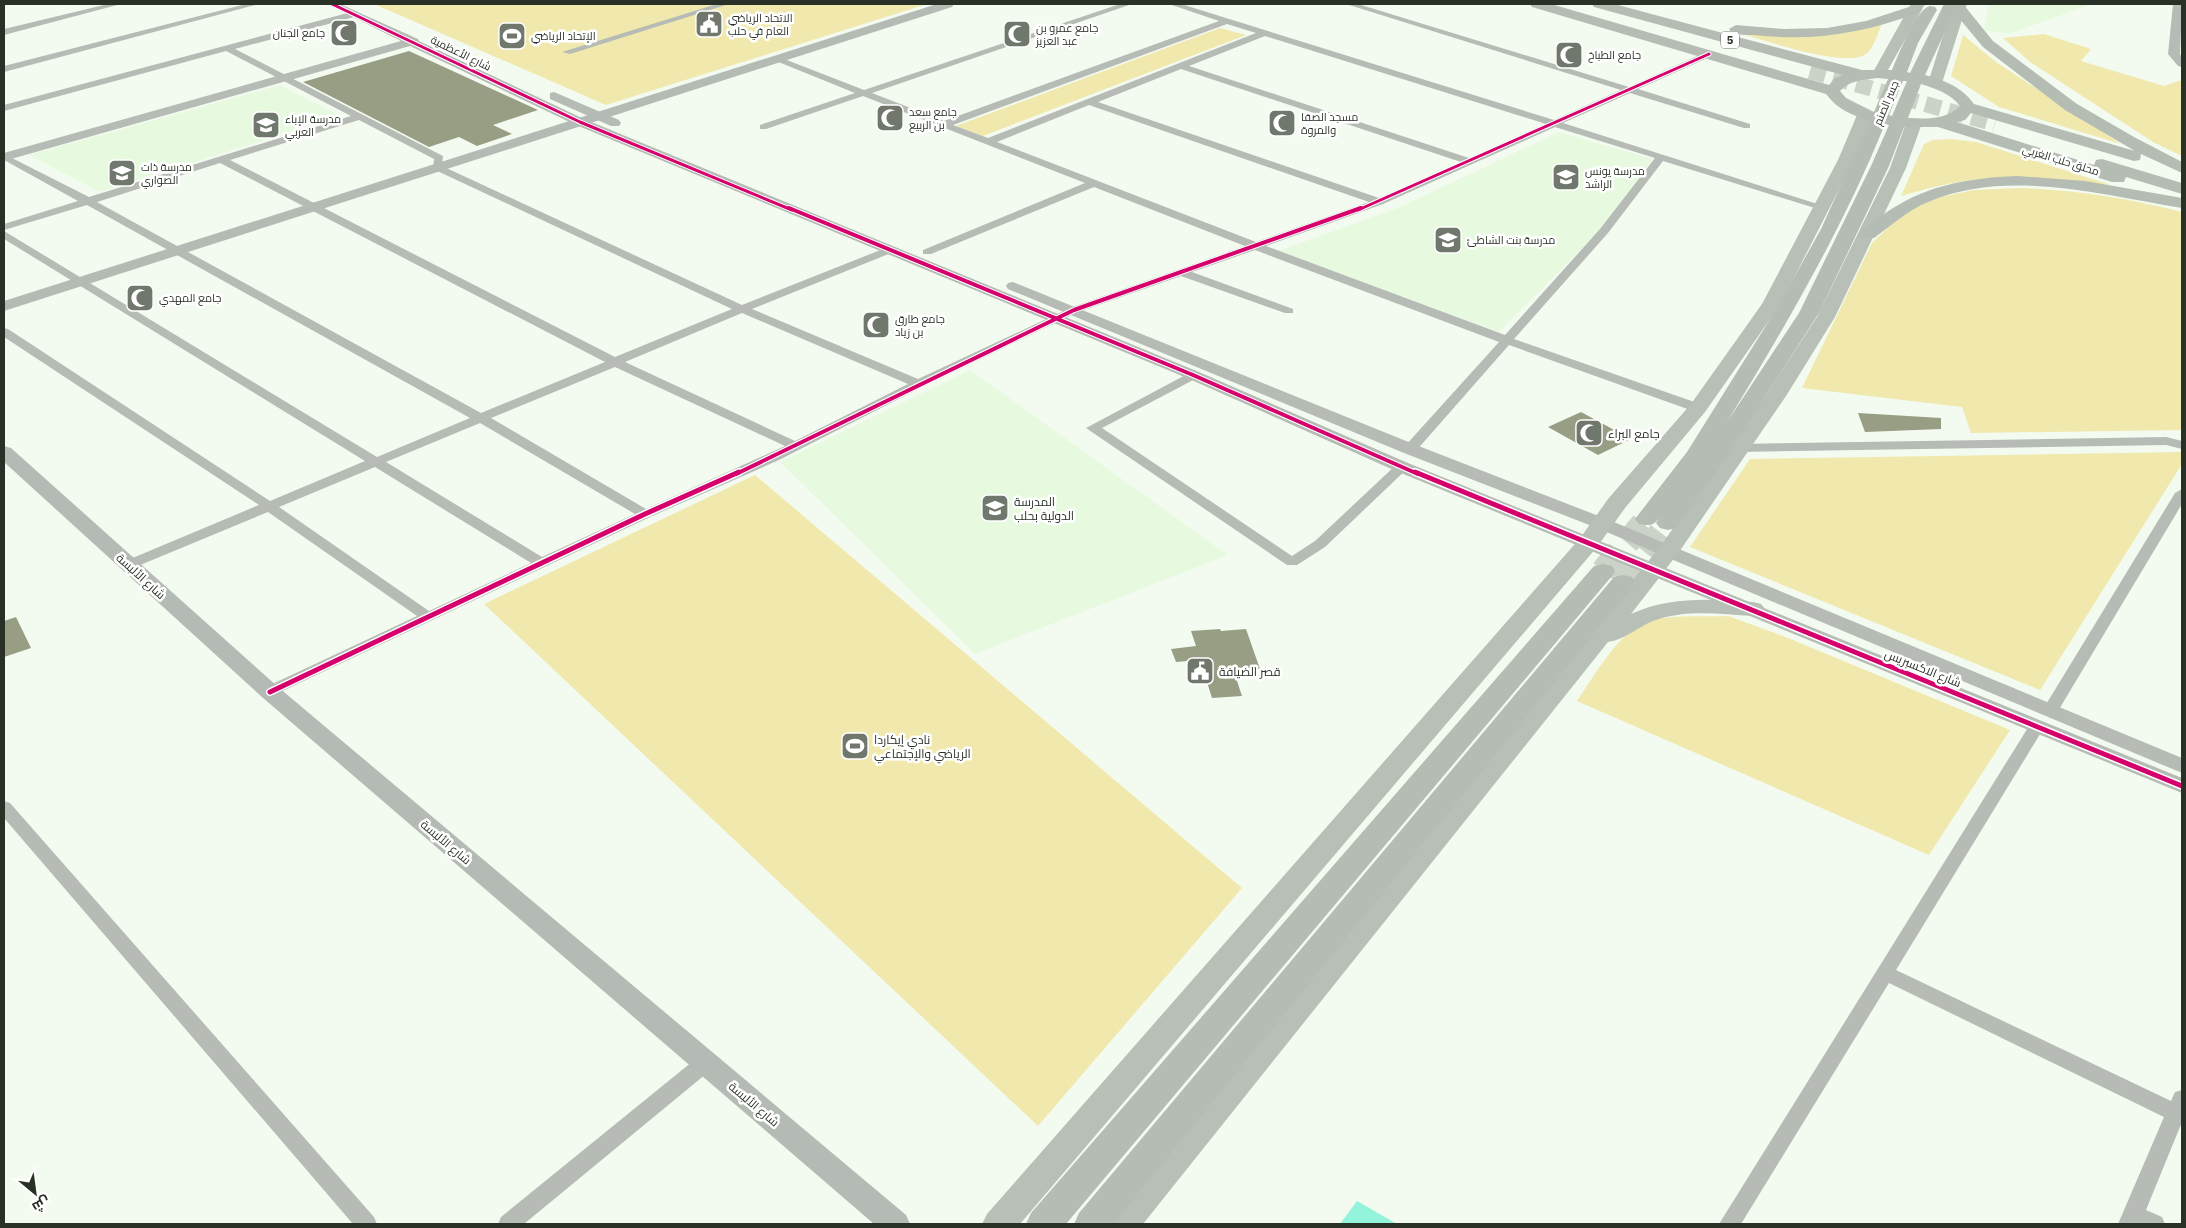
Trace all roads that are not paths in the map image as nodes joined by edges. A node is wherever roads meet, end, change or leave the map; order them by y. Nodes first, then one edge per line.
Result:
1 (116, 4) edge
2 (255, 4) edge
3 (332, 4) edge
4 (725, 4) edge
5 (948, 4) edge
6 (1128, 4) edge
7 (1173, 4) edge
8 (1350, 4) edge
9 (1537, 4) edge
10 (1554, 4) edge
11 (1577, 4) edge
12 (1600, 4) edge
13 (1934, 4) edge
14 (2178, 4) edge
15 (1956, 5) edge
16 (95, 6) edge
17 (1916, 6) edge
18 (354, 9) edge
19 (1227, 21) junction
20 (1662, 21) junction
21 (4, 32) edge
22 (1264, 33) junction
23 (2179, 39) edge
24 (414, 41) junction
25 (226, 48) junction
26 (566, 52) dead end
27 (1708, 54) junction
28 (776, 59) junction
29 (2182, 64) edge
30 (1182, 66) junction
31 (4, 69) edge
32 (1879, 74) junction
33 (1860, 75) junction
34 (282, 78) junction
35 (1935, 83) junction
36 (1629, 90) junction
37 (1832, 91) junction
38 (861, 94) junction
39 (1090, 102) junction
40 (1968, 107) junction
41 (4, 108) edge
42 (1865, 115) junction
43 (599, 116) junction
44 (359, 117) junction
45 (580, 122) junction
46 (1939, 122) junction
47 (1914, 123) junction
48 (1552, 124) junction
49 (943, 125) junction
50 (1747, 126) dead end
51 (763, 127) dead end
52 (987, 142) junction
53 (4, 157) edge
54 (1660, 158) junction
55 (222, 160) junction
56 (1469, 161) junction
57 (1870, 165) junction
58 (437, 167) junction
59 (2182, 169) edge
60 (2182, 182) edge
61 (1094, 183) junction
62 (2182, 189) edge
63 (2182, 198) edge
64 (88, 201) junction
65 (1379, 202) junction
66 (2182, 203) edge
67 (313, 207) junction
68 (1822, 207) junction
69 (4, 227) edge
70 (4, 234) edge
71 (1868, 234) junction
72 (1256, 246) junction
73 (892, 249) junction
74 (179, 250) junction
75 (928, 252) junction
76 (1181, 272) junction
77 (81, 281) junction
78 (4, 306) edge
79 (1779, 306) junction
80 (742, 309) junction
81 (1074, 310) junction
82 (1289, 311) dead end
83 (1818, 315) junction
84 (1058, 318) junction
85 (4, 332) edge
86 (1506, 340) junction
87 (615, 362) junction
88 (1193, 375) junction
89 (918, 384) junction
90 (1698, 408) junction
91 (484, 418) junction
92 (2182, 445) edge
93 (795, 446) junction
94 (1738, 448) junction
95 (1410, 450) junction
96 (7, 459) edge
97 (377, 461) junction
98 (1402, 467) junction
99 (2182, 493) edge
100 (269, 506) junction
101 (645, 514) junction
102 (1647, 519) tunnel mouth
103 (1668, 523) tunnel mouth
104 (1596, 533) junction
105 (1662, 560) junction
106 (541, 563) junction
107 (128, 565) junction
108 (1753, 609) junction
109 (428, 617) junction
110 (1591, 647) junction
111 (270, 692) junction
112 (2050, 711) junction
113 (2037, 726) junction
114 (2182, 766) edge
115 (2182, 786) edge
116 (4, 807) edge
117 (1885, 973) junction
118 (705, 1063) junction
119 (2179, 1106) edge
120 (2131, 1219) edge
121 (366, 1224) edge
122 (509, 1224) edge
123 (895, 1224) edge
124 (999, 1224) edge
125 (1044, 1224) edge
126 (1092, 1224) edge
127 (1123, 1224) edge
128 (1730, 1224) edge
129 (2154, 1224) edge

1 - 16 street
2 - 31 street
3 - 18 street, شارع الأعظمية
4 - 26 street
5 - 28 main road
6 - 38 street
7 - 19 street
8 - 36 street
9 - 27 highway, 5
10 - 11 highway, 5
12 - 20 highway, 5
13 - 57 highway, جسر الصنم
14 - 23 street
15 - 35 main road
15 - 57 highway, جسر الصنم
15 - 59 highway
16 - 21 street
17 - 20 highway
17 - 32 main road
18 - 24 street, شارع الأعظمية
18 - 25 street
18 - 43 street
19 - 22 street
19 - 49 street
20 - 33 highway, 5
22 - 30 street
22 - 48 street
23 - 29 street
24 - 34 street
24 - 45 street, شارع الأعظمية
25 - 34 street
25 - 41 street
27 - 36 street
27 - 37 highway, 5
28 - 38 street
28 - 43 main road
30 - 39 street
30 - 56 street
32 - 33 highway
32 - 35 highway
33 - 37 highway
34 - 44 street
34 - 53 street
35 - 40 highway
36 - 48 street
36 - 50 street
37 - 42 highway
38 - 49 street
38 - 51 street
39 - 52 street
39 - 65 street
40 - 46 highway
40 - 59 highway, محلق حلب الغربي
42 - 47 highway
42 - 68 main road
43 - 45 main road
43 - 75 street
44 - 55 street
44 - 58 street
45 - 58 main road
45 - 73 street, شارع الأعظمية
46 - 47 highway
46 - 63 highway, محلق حلب الغربي
47 - 71 main road
48 - 54 street
48 - 56 street
49 - 52 street
52 - 61 street
53 - 64 street
54 - 68 street
54 - 86 street
55 - 64 street
55 - 67 street
56 - 65 street
57 - 79 highway
57 - 83 highway
58 - 67 main road
58 - 80 street
60 - 62 highway
61 - 72 street
61 - 75 street
64 - 69 street
64 - 74 street
65 - 72 street
66 - 71 highway
67 - 74 main road
67 - 87 street
68 - 79 main road
70 - 77 street
71 - 83 main road
72 - 76 street
72 - 86 street
73 - 80 street
73 - 84 street, شارع الأعظمية
74 - 77 main road
74 - 91 street
75 - 81 street
76 - 81 street
76 - 82 street
77 - 78 main road
77 - 97 street
79 - 90 main road
79 - 102 highway
80 - 87 street
80 - 89 street
81 - 84 street
81 - 95 street
83 - 94 main road
83 - 103 highway
84 - 88 street, شارع الأعظمية
84 - 89 street
85 - 100 street
86 - 90 street
86 - 95 street
87 - 91 street
87 - 93 street
88 - 98 street, شارع الأعظمية
88 - 98 street
89 - 93 street
90 - 104 main road
91 - 97 street
91 - 101 street
92 - 94 street
93 - 101 street
94 - 105 main road
95 - 104 street
96 - 107 main road, شارع الألبسة
97 - 100 street
97 - 106 street
98 - 104 street, شارع الأعظمية
99 - 112 street
100 - 107 street
100 - 109 street
101 - 106 street
104 - 105 street
104 - 105 street
104 - 124 main road
105 - 108 street, شارع الاكسبريس
105 - 110 main road
105 - 112 street
106 - 109 street
107 - 111 main road, شارع الألبسة
108 - 110 main road
108 - 113 street, شارع الاكسبريس
109 - 111 street
110 - 127 main road
111 - 118 main road, شارع الألبسة
112 - 114 street
113 - 115 street, شارع الاكسبريس
113 - 117 street
116 - 121 street
117 - 119 street
117 - 128 street
118 - 122 street
118 - 123 main road, شارع الألبسة
119 - 120 street
120 - 129 street
125 - 126 highway

